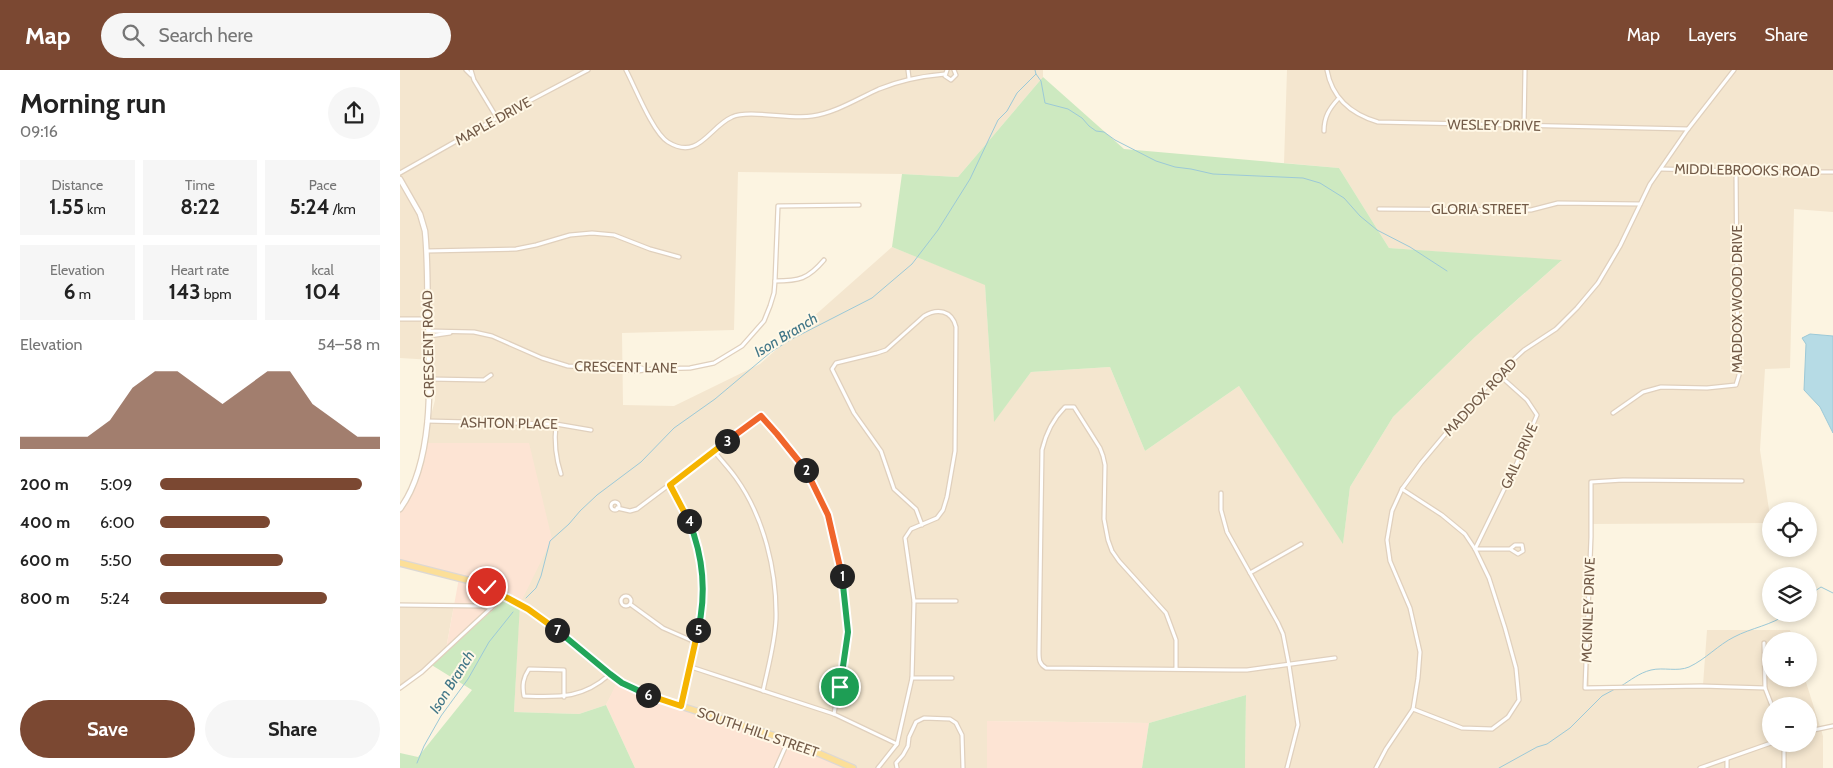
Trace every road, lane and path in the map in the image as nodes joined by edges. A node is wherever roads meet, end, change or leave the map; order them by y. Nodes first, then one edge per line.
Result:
1 (466, 70) edge
2 (471, 70) edge
3 (588, 70) edge
4 (626, 70) edge
5 (908, 70) edge
6 (954, 70) edge
7 (1327, 70) edge
8 (1525, 70) edge
9 (1734, 70) edge
10 (946, 72) edge
11 (472, 76) junction
12 (909, 78) junction
13 (1338, 99) junction
14 (497, 118) junction
15 (1524, 126) junction
16 (1688, 129) junction
17 (1324, 131) dead end
18 (1661, 169) junction
19 (1736, 171) junction
20 (1833, 172) edge
21 (400, 174) edge
22 (400, 180) edge
23 (1640, 204) junction
24 (859, 205) dead end
25 (1379, 209) dead end
26 (427, 251) junction
27 (679, 257) dead end
28 (824, 260) dead end
29 (775, 281) junction
30 (400, 319) edge
31 (428, 319) junction
32 (429, 334) junction
33 (1498, 374) junction
34 (491, 375) dead end
35 (430, 379) junction
36 (1613, 413) dead end
37 (427, 421) junction
38 (556, 424) junction
39 (591, 430) dead end
40 (714, 451) junction
41 (561, 474) dead end
42 (1742, 481) dead end
43 (670, 485) junction
44 (1402, 489) junction
45 (1221, 493) dead end
46 (618, 508) dead end
47 (400, 509) edge
48 (922, 525) junction
49 (1300, 544) dead end
50 (1475, 549) junction
51 (1510, 549) dead end
52 (400, 563) edge
53 (1250, 573) junction
54 (505, 595) junction
55 (914, 600) junction
56 (956, 601) dead end
57 (630, 604) dead end
58 (400, 605) edge
59 (491, 608) junction
60 (695, 642) junction
61 (1336, 658) dead end
62 (1289, 665) junction
63 (691, 667) junction
64 (1176, 670) junction
65 (610, 674) junction
66 (912, 678) junction
67 (952, 678) dead end
68 (400, 688) edge
69 (1765, 688) joint
70 (763, 691) junction
71 (564, 697) junction
72 (1768, 697) edge
73 (681, 706) junction
74 (1413, 709) junction
75 (834, 714) junction
76 (1833, 726) edge
77 (1817, 729) edge
78 (788, 740) junction
79 (897, 744) junction
80 (1762, 747) edge
81 (1784, 752) edge
82 (1727, 759) junction
83 (776, 768) edge
84 (853, 768) edge
85 (878, 768) edge
86 (897, 768) edge
87 (963, 768) edge
88 (1286, 768) edge
89 (1376, 768) edge
90 (1700, 768) edge
91 (1727, 768) edge
92 (1784, 768) edge

1 - 11 street
2 - 11 street
3 - 14 street, MAPLE DRIVE
4 - 12 street
5 - 12 street
6 - 10 street
7 - 13 street, WESLEY DRIVE
8 - 15 street
9 - 16 street, MADDOX ROAD
10 - 12 street
11 - 14 street
13 - 15 street, WESLEY DRIVE
13 - 17 street
14 - 21 street, MAPLE DRIVE
15 - 16 street, WESLEY DRIVE
16 - 18 street, MADDOX ROAD
18 - 19 street, MIDDLEBROOKS ROAD
18 - 23 street, MADDOX ROAD
19 - 20 street, MIDDLEBROOKS ROAD
19 - 36 street, MADDOX WOOD DRIVE
22 - 26 street, CRESCENT ROAD
23 - 25 street, GLORIA STREET
23 - 33 street, MADDOX ROAD
24 - 29 street, CRESCENT LANE
26 - 27 street
26 - 31 street, CRESCENT ROAD
28 - 29 street
29 - 32 street, CRESCENT LANE
30 - 31 street
31 - 32 street, CRESCENT ROAD
32 - 35 street, CRESCENT ROAD
33 - 44 street, MADDOX ROAD
33 - 50 street, GAIL DRIVE
34 - 35 street
35 - 37 street, CRESCENT ROAD
37 - 38 street, ASHTON PLACE
37 - 47 street, CRESCENT ROAD
38 - 39 street, ASHTON PLACE
38 - 41 street
40 - 43 street
40 - 70 street
40 - 75 street
42 - 69 street, MCKINLEY DRIVE
43 - 46 street
43 - 60 street
44 - 50 street
44 - 74 street, MADDOX ROAD
45 - 53 street
48 - 48 street
48 - 55 street
49 - 53 street
50 - 51 street
50 - 74 street
52 - 54 main road, SOUTH HILL STREET
53 - 62 street
54 - 59 street
54 - 65 main road, SOUTH HILL STREET
55 - 56 street
55 - 66 street
57 - 60 street
58 - 59 street
59 - 68 street
60 - 63 street
61 - 62 street
62 - 64 street
62 - 88 street
63 - 70 street
63 - 73 street
64 - 64 street
65 - 71 street
65 - 73 main road, SOUTH HILL STREET
66 - 67 street
66 - 79 street
69 - 72 street
70 - 75 street
71 - 71 street
73 - 78 main road, SOUTH HILL STREET
74 - 89 street, MADDOX ROAD
75 - 79 street
76 - 77 street
78 - 83 street
78 - 84 main road, SOUTH HILL STREET
79 - 85 street
80 - 82 street
81 - 92 street
82 - 90 street
82 - 91 street
86 - 87 street

